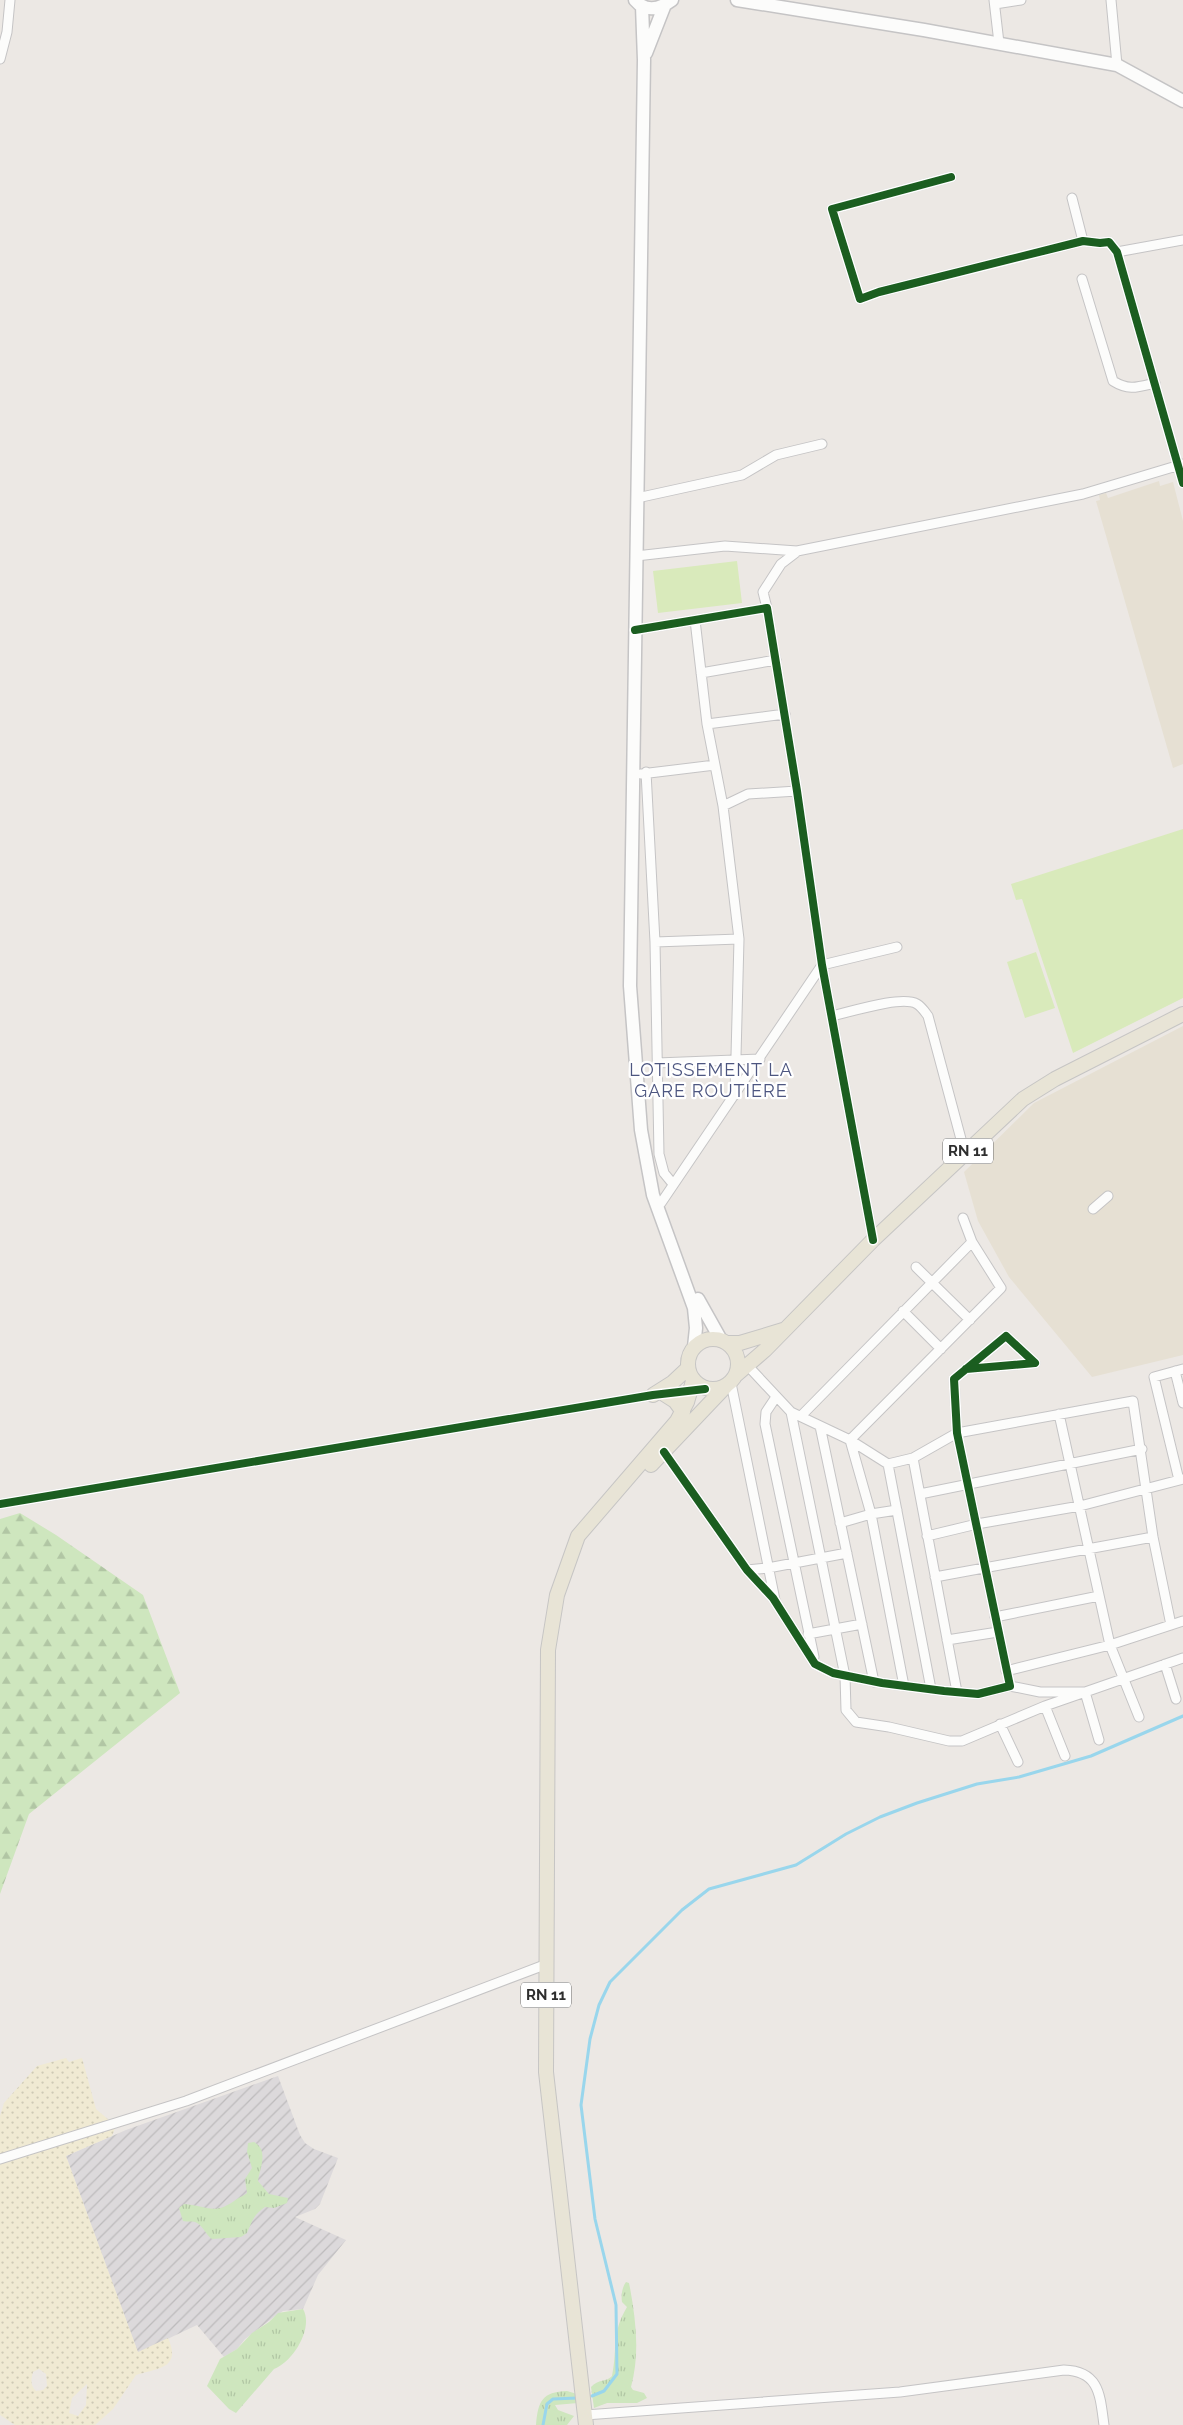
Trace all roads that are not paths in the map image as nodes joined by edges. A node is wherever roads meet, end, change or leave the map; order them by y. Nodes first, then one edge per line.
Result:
1 (10, 0) edge
2 (737, 0) edge
3 (1021, 0) edge
4 (1111, 0) edge
5 (994, 2) edge
6 (638, 3) edge
7 (668, 3) edge
8 (999, 43) junction
9 (0, 59) edge
10 (644, 60) junction
11 (1116, 65) junction
12 (1183, 101) edge
13 (951, 177) dead end
14 (1072, 198) dead end
15 (1183, 240) edge
16 (1083, 241) junction
17 (1117, 252) junction
18 (1082, 279) dead end
19 (1155, 383) junction
20 (822, 444) dead end
21 (1180, 464) edge
22 (1183, 483) edge
23 (637, 498) junction
24 (798, 551) junction
25 (636, 556) junction
26 (767, 608) junction
27 (696, 620) junction
28 (635, 630) junction
29 (776, 660) junction
30 (702, 673) junction
31 (785, 714) junction
32 (707, 724) junction
33 (715, 765) junction
34 (646, 772) junction
35 (633, 777) junction
36 (797, 791) junction
37 (722, 806) junction
38 (739, 940) junction
39 (655, 942) junction
40 (897, 948) dead end
41 (822, 965) junction
42 (1183, 1014) edge
43 (832, 1016) junction
44 (760, 1059) junction
45 (736, 1061) junction
46 (657, 1063) junction
47 (735, 1095) junction
48 (965, 1154) junction
49 (651, 1181) junction
50 (673, 1184) junction
51 (1108, 1196) dead end
52 (661, 1202) junction
53 (1093, 1208) dead end
54 (963, 1218) dead end
55 (873, 1240) junction
56 (972, 1242) junction
57 (916, 1267) dead end
58 (932, 1282) junction
59 (903, 1311) junction
60 (970, 1320) junction
61 (784, 1329) junction
62 (724, 1342) junction
63 (694, 1347) junction
64 (941, 1349) junction
65 (748, 1366) junction
66 (688, 1368) junction
67 (966, 1369) junction
68 (1179, 1370) edge
69 (731, 1381) junction
70 (692, 1386) junction
71 (659, 1394) junction
72 (776, 1397) junction
73 (1183, 1404) edge
74 (683, 1412) junction
75 (791, 1412) junction
76 (1060, 1414) junction
77 (801, 1416) junction
78 (820, 1426) junction
79 (957, 1433) junction
80 (850, 1440) junction
81 (1142, 1449) junction
82 (664, 1452) junction
83 (913, 1458) junction
84 (1072, 1463) junction
85 (888, 1464) junction
86 (1181, 1480) edge
87 (969, 1484) junction
88 (1146, 1489) junction
89 (920, 1494) junction
90 (0, 1504) edge
91 (1080, 1506) junction
92 (897, 1510) junction
93 (870, 1514) junction
94 (840, 1523) junction
95 (976, 1524) junction
96 (928, 1536) junction
97 (1153, 1537) junction
98 (1089, 1549) junction
99 (847, 1553) junction
100 (822, 1558) junction
101 (794, 1563) junction
102 (567, 1565) junction
103 (768, 1568) junction
104 (985, 1569) junction
105 (747, 1570) junction
106 (935, 1577) junction
107 (1099, 1596) junction
108 (776, 1603) junction
109 (995, 1617) junction
110 (1183, 1621) edge
111 (862, 1624) junction
112 (1171, 1625) junction
113 (835, 1629) junction
114 (998, 1632) junction
115 (808, 1634) junction
116 (947, 1640) junction
117 (1110, 1645) junction
118 (1183, 1658) edge
119 (815, 1664) junction
120 (1165, 1664) junction
121 (1006, 1671) junction
122 (845, 1676) junction
123 (1124, 1678) junction
124 (874, 1682) junction
125 (904, 1686) junction
126 (1010, 1686) junction
127 (931, 1689) junction
128 (957, 1692) junction
129 (1085, 1692) junction
130 (1176, 1699) dead end
131 (1045, 1706) junction
132 (1140, 1717) dead end
133 (1000, 1724) junction
134 (1100, 1740) dead end
135 (1064, 1756) dead end
136 (1018, 1762) dead end
137 (547, 1964) junction
138 (0, 2159) edge
139 (586, 2420) edge
140 (1104, 2425) edge

1 - 9 street
2 - 8 main road
3 - 5 street
4 - 11 street
5 - 8 street
6 - 7 main road
6 - 10 main road
7 - 10 main road
8 - 11 main road
10 - 23 main road
11 - 12 main road
13 - 16 street
14 - 16 street
15 - 17 street
16 - 17 street
17 - 19 street
18 - 19 street
19 - 21 street
20 - 23 street
21 - 22 street
21 - 24 street
23 - 25 main road
24 - 25 street
24 - 26 street
25 - 28 main road
26 - 27 street
26 - 29 street
27 - 28 street
27 - 30 street
28 - 35 main road
29 - 30 street
29 - 31 street
30 - 32 street
31 - 32 street
31 - 36 street
32 - 33 street
33 - 34 street
33 - 37 street
34 - 35 street
34 - 39 street
35 - 49 main road
36 - 37 street
36 - 41 street
37 - 38 street
38 - 39 street
38 - 45 street
39 - 46 street
40 - 41 street
41 - 43 street
41 - 44 street
42 - 48 main road, RN 11
43 - 48 street
43 - 55 street
44 - 45 street
44 - 47 street
45 - 46 street
45 - 47 street
46 - 50 street
47 - 50 street
48 - 55 main road, RN 11
49 - 52 main road
49 - 63 main road
50 - 52 street
51 - 53 street
52 - 62 main road
54 - 56 street
55 - 61 main road, RN 11
56 - 58 street
56 - 60 street
57 - 58 street
58 - 59 street
58 - 60 street
59 - 64 street
59 - 77 street
60 - 64 street
61 - 62 main road
61 - 65 main road, RN 11
62 - 63 main road
62 - 69 main road
63 - 66 main road
64 - 80 street
65 - 69 main road, RN 11
65 - 72 street
66 - 70 main road
66 - 71 main road
67 - 67 street
67 - 79 street
68 - 73 street
68 - 86 street
69 - 70 main road
69 - 82 main road, RN 11
69 - 103 street
70 - 71 street
70 - 74 main road
71 - 74 main road
71 - 90 street
72 - 75 street
72 - 101 street
74 - 102 main road
75 - 77 street
75 - 100 street
76 - 79 street
76 - 81 street
76 - 84 street
77 - 78 street
78 - 80 street
78 - 94 street
79 - 83 street
79 - 87 street
80 - 85 street
80 - 93 street
81 - 84 street
81 - 88 street
82 - 102 main road, RN 11
82 - 105 street
83 - 85 street
83 - 89 street
84 - 87 street
84 - 91 street
85 - 92 street
86 - 88 street
87 - 89 street
87 - 95 street
88 - 91 street
88 - 97 street
89 - 96 street
91 - 95 street
91 - 98 street
92 - 93 street
92 - 127 street
93 - 94 street
93 - 125 street
94 - 99 street
95 - 96 street
95 - 104 street
96 - 106 street
97 - 98 street
97 - 112 street
98 - 104 street
98 - 107 street
99 - 100 street
99 - 111 street
100 - 101 street
100 - 113 street
101 - 103 street
101 - 115 street
102 - 137 main road, RN 11
103 - 105 street
103 - 108 street
104 - 106 street
104 - 109 street
105 - 108 street
106 - 116 street
107 - 109 street
107 - 117 street
108 - 119 street
109 - 114 street
110 - 112 street
111 - 113 street
111 - 124 street
112 - 117 street
113 - 115 street
113 - 122 street
114 - 116 street
114 - 121 street
115 - 119 street
116 - 128 street
117 - 121 street
117 - 123 street
118 - 120 street
119 - 122 street
120 - 123 street
120 - 130 street
121 - 126 street
122 - 124 street
122 - 133 street
123 - 129 street
123 - 132 street
124 - 125 street
125 - 127 street
126 - 128 street
126 - 129 street
127 - 128 street
129 - 131 street
129 - 134 street
131 - 133 street
131 - 135 street
133 - 136 street
137 - 138 street
137 - 139 main road, RN 11
139 - 140 street

